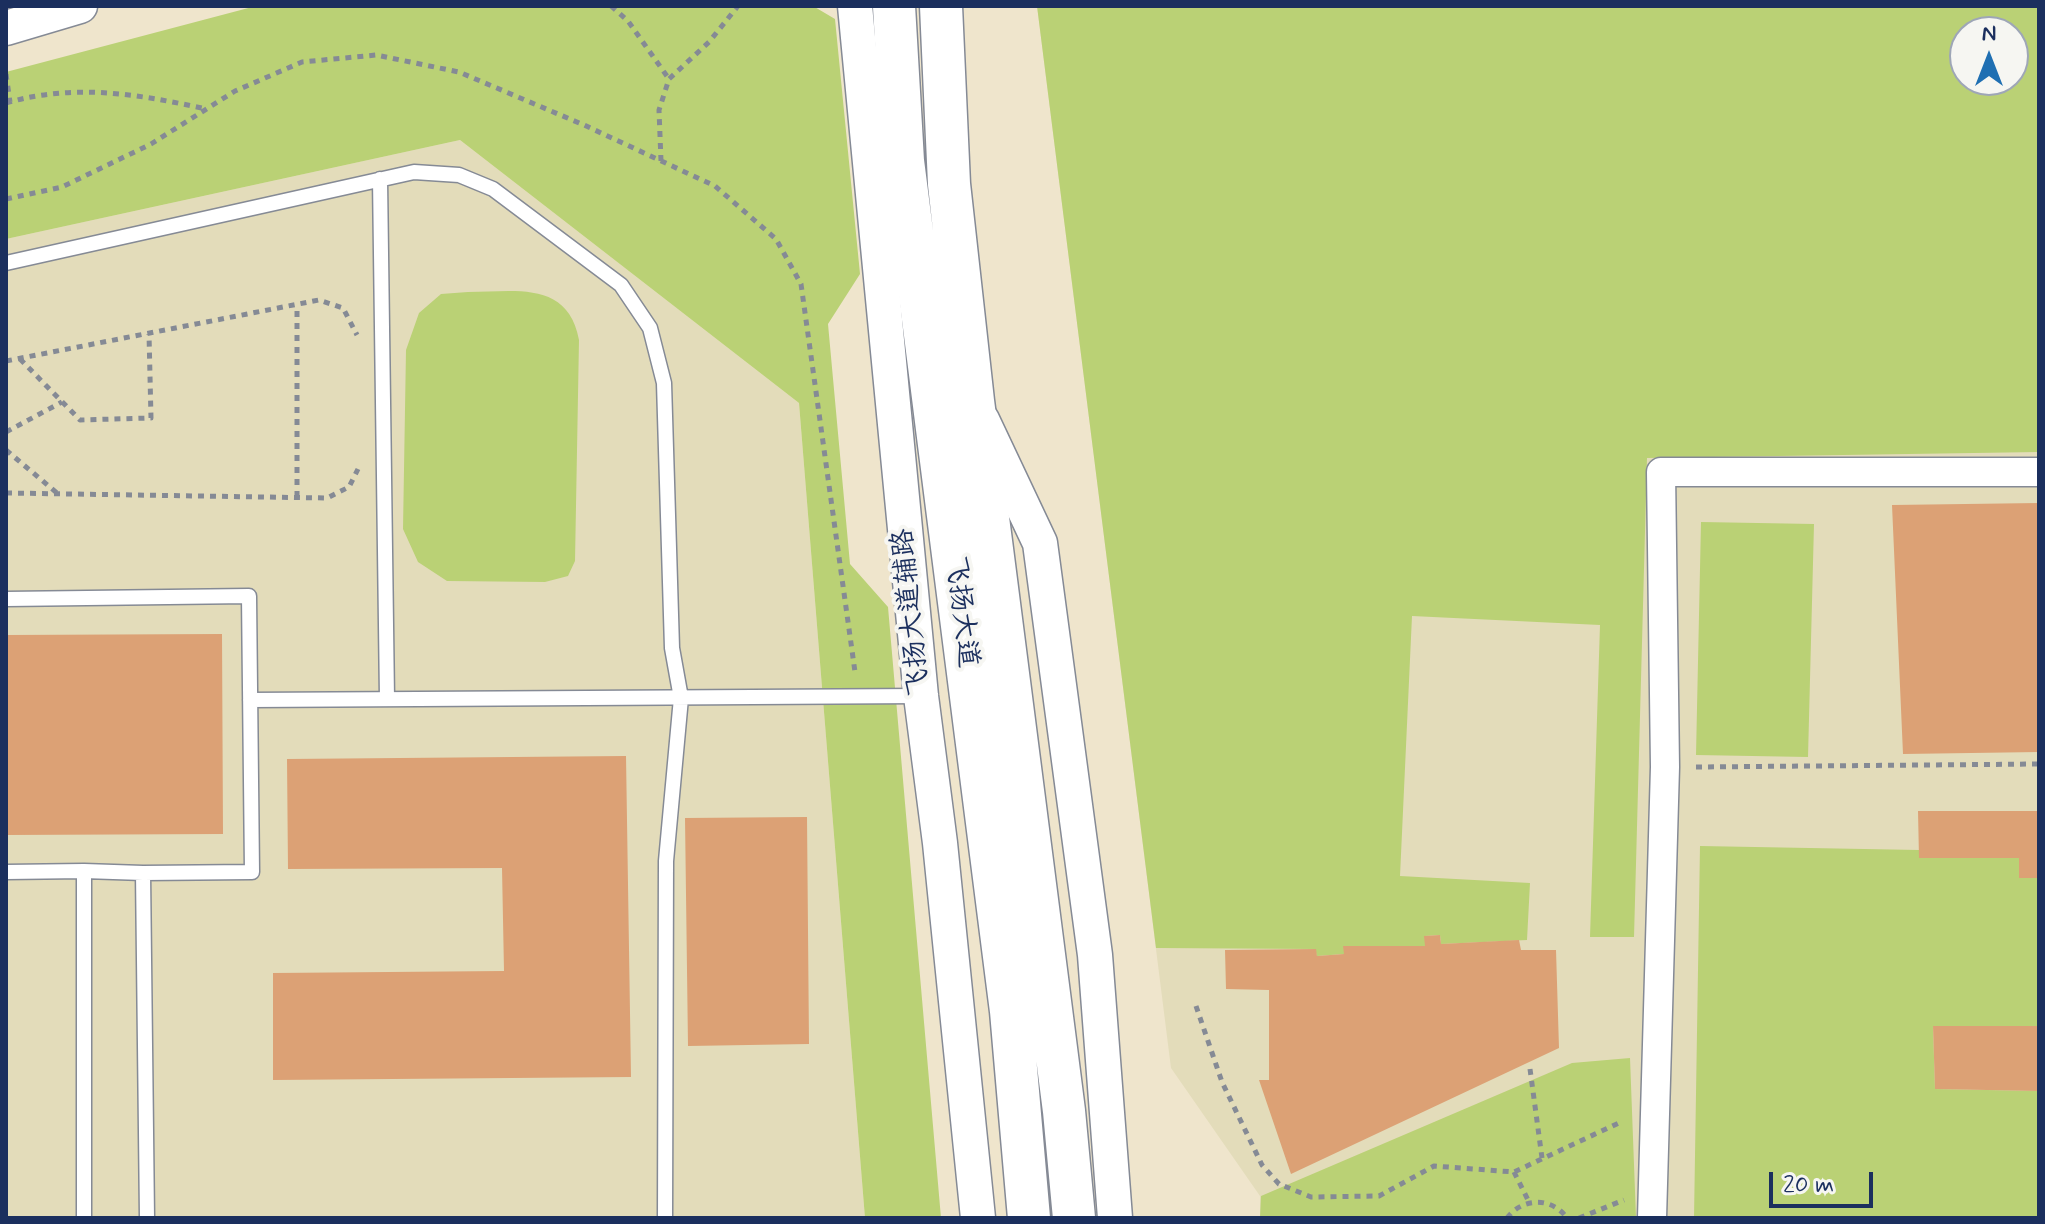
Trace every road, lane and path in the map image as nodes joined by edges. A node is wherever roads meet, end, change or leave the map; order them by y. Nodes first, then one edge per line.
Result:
1 (80, 6) edge
2 (611, 6) edge
3 (738, 6) edge
4 (855, 6) edge
5 (894, 6) edge
6 (941, 6) edge
7 (6, 28) edge
8 (6, 74) edge
9 (669, 79) junction
10 (8, 102) edge
11 (206, 109) dead end
12 (661, 161) dead end
13 (380, 179) junction
14 (6, 263) edge
15 (297, 305) junction
16 (149, 334) junction
17 (357, 350) dead end
18 (19, 358) junction
19 (6, 361) edge
20 (973, 401) junction
21 (62, 402) junction
22 (6, 432) edge
23 (6, 450) edge
24 (358, 456) dead end
25 (2039, 472) edge
26 (6, 493) edge
27 (58, 494) junction
28 (297, 497) junction
29 (6, 599) edge
30 (921, 696) junction
31 (681, 698) junction
32 (387, 699) junction
33 (250, 700) junction
34 (2039, 764) edge
35 (1665, 767) junction
36 (84, 871) junction
37 (6, 872) edge
38 (143, 873) junction
39 (1095, 955) junction
40 (1196, 1006) dead end
41 (1530, 1069) dead end
42 (1654, 1109) junction
43 (1064, 1111) junction
44 (1542, 1158) junction
45 (1514, 1172) junction
46 (1651, 1190) junction
47 (1529, 1202) junction
48 (84, 1218) edge
49 (147, 1218) edge
50 (665, 1218) edge
51 (978, 1218) edge
52 (1029, 1218) edge
53 (1074, 1218) edge
54 (1115, 1218) edge
55 (1507, 1218) edge
56 (1567, 1218) edge
57 (1579, 1218) edge
58 (1652, 1218) edge

1 - 7 street
2 - 9 path
3 - 9 path
4 - 30 street, 飞扬大道辅路
5 - 52 main road, 飞扬大道
6 - 20 main road, 飞扬大道
8 - 10 path
9 - 12 path
10 - 11 path
13 - 14 lane
13 - 31 lane
13 - 32 lane
15 - 16 path
15 - 17 path
15 - 28 path
16 - 18 path
16 - 21 path
18 - 19 path
18 - 21 path
20 - 39 street
20 - 43 main road, 飞扬大道
21 - 22 path
23 - 27 path
24 - 28 path
25 - 35 street
26 - 27 path
27 - 28 path
29 - 33 lane
30 - 31 lane
30 - 51 street, 飞扬大道辅路
31 - 32 lane
31 - 50 lane
32 - 33 lane
33 - 38 lane
34 - 35 path
35 - 42 street
36 - 37 lane
36 - 38 lane
36 - 48 lane
38 - 49 lane
39 - 43 street
39 - 54 street
40 - 45 path
41 - 44 path
42 - 44 path
42 - 46 street
43 - 53 main road, 飞扬大道
44 - 45 path
45 - 47 path
46 - 57 path
46 - 58 street
47 - 55 path
47 - 56 path

